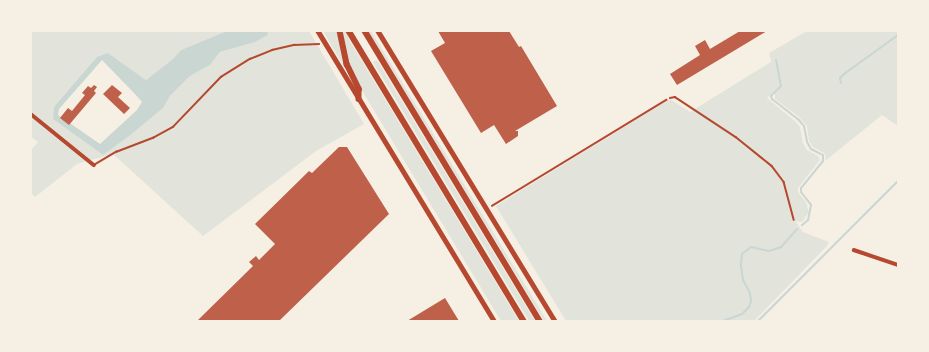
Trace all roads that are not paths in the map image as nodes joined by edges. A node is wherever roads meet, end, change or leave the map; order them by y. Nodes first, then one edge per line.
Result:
1 (318, 31) edge
2 (340, 31) edge
3 (349, 31) edge
4 (364, 31) edge
5 (378, 31) edge
6 (319, 44) dead end
7 (670, 98) road end
8 (359, 99) junction
9 (31, 114) edge
10 (94, 165) joint
11 (794, 220) dead end
12 (854, 250) dead end
13 (898, 266) edge
14 (494, 321) edge
15 (524, 321) edge
16 (540, 321) edge
17 (555, 321) edge

1 - 8 main road
2 - 8 highway
3 - 15 highway
4 - 16 highway
5 - 17 main road
6 - 10 lane
7 - 11 lane
8 - 14 main road
9 - 10 street
12 - 13 street

